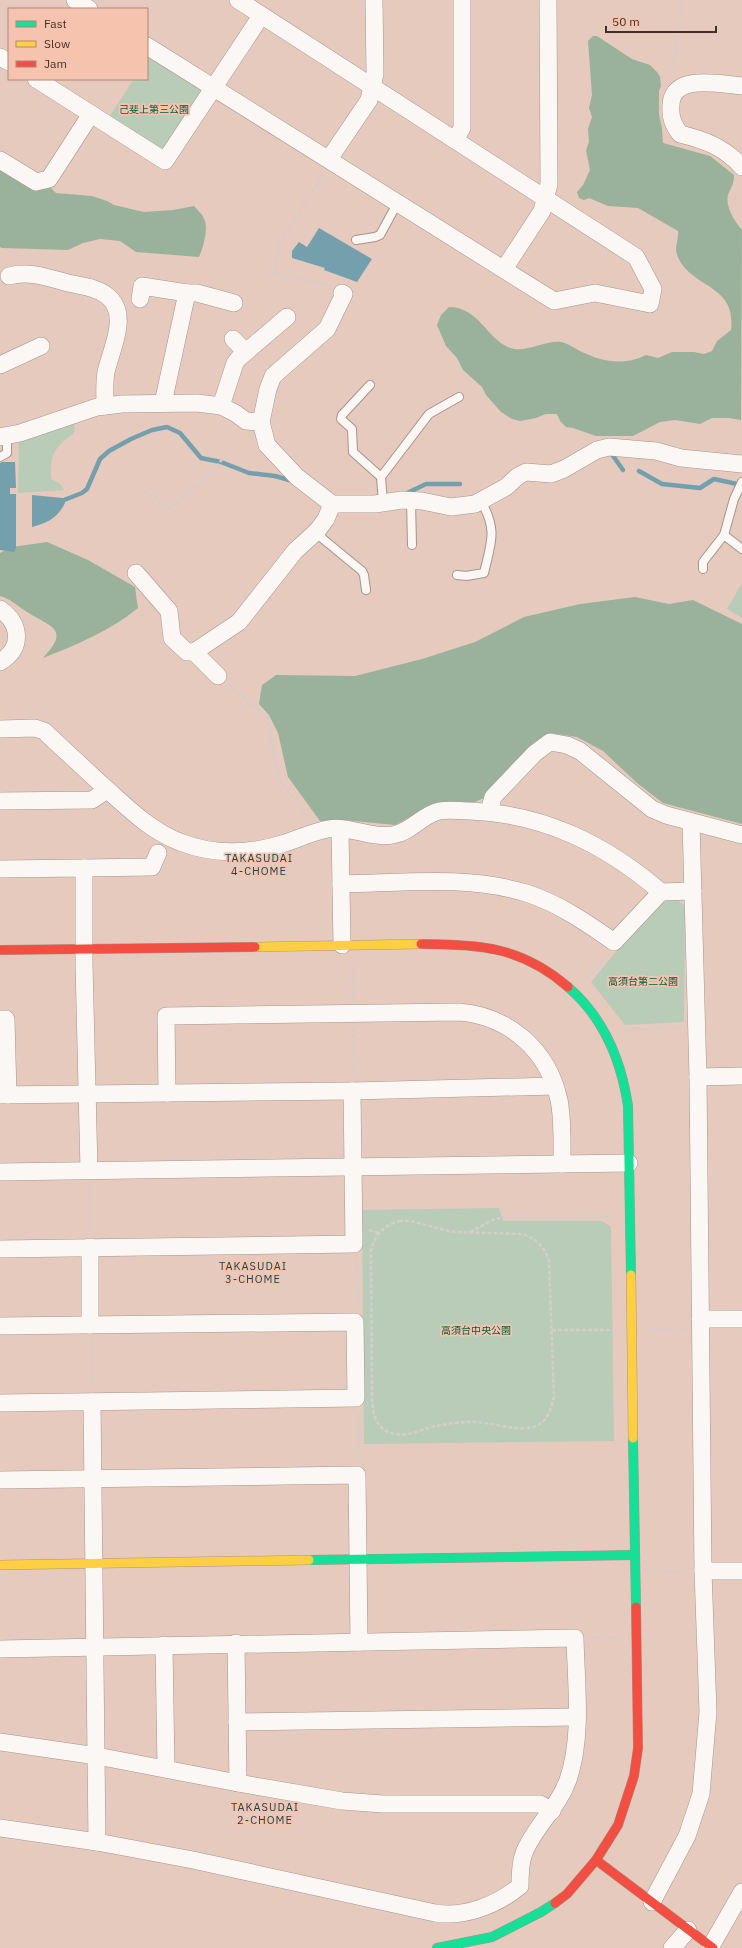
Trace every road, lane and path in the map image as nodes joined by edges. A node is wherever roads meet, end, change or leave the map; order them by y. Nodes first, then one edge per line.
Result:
1 (75, 0) edge
2 (238, 0) edge
3 (374, 0) edge
4 (462, 0) edge
5 (548, 0) edge
6 (681, 0) edge
7 (87, 8) edge
8 (261, 16) junction
9 (148, 47) edge
10 (671, 78) dead end
11 (38, 80) edge
12 (742, 86) edge
13 (213, 88) junction
14 (372, 88) junction
15 (91, 114) junction
16 (455, 140) junction
17 (0, 160) edge
18 (331, 160) junction
19 (742, 167) edge
20 (545, 200) junction
21 (398, 202) junction
22 (356, 240) dead end
23 (504, 269) junction
24 (270, 272) dead end
25 (275, 273) junction
26 (9, 276) dead end
27 (337, 290) joint
28 (187, 294) junction
29 (140, 299) dead end
30 (234, 303) dead end
31 (287, 317) dead end
32 (233, 339) dead end
33 (41, 346) dead end
34 (246, 352) junction
35 (0, 365) edge
36 (370, 385) dead end
37 (459, 397) dead end
38 (163, 403) junction
39 (105, 406) junction
40 (221, 406) junction
41 (261, 422) junction
42 (3, 437) edge
43 (0, 457) edge
44 (222, 459) dead end
45 (742, 464) edge
46 (381, 477) junction
47 (741, 484) edge
48 (144, 491) dead end
49 (383, 498) junction
50 (411, 501) junction
51 (481, 501) junction
52 (332, 504) junction
53 (317, 531) junction
54 (724, 535) junction
55 (412, 545) dead end
56 (742, 549) edge
57 (703, 569) dead end
58 (136, 573) dead end
59 (457, 575) dead end
60 (366, 590) dead end
61 (0, 609) edge
62 (194, 652) junction
63 (0, 662) edge
64 (218, 676) joint
65 (0, 729) edge
66 (107, 790) junction
67 (0, 801) edge
68 (490, 812) junction
69 (691, 822) junction
70 (340, 829) junction
71 (318, 832) junction
72 (742, 835) edge
73 (158, 853) dead end
74 (84, 868) junction
75 (0, 869) edge
76 (341, 884) junction
77 (693, 891) junction
78 (661, 892) junction
79 (614, 942) junction
80 (342, 945) junction
81 (84, 949) junction
82 (0, 950) edge
83 (584, 982) dead end
84 (0, 1020) edge
85 (696, 1028) junction
86 (621, 1030) dead end
87 (742, 1076) edge
88 (698, 1077) junction
89 (555, 1086) junction
90 (352, 1091) junction
91 (166, 1093) junction
92 (4, 1095) edge
93 (88, 1095) junction
94 (629, 1163) junction
95 (562, 1164) junction
96 (354, 1166) junction
97 (89, 1170) junction
98 (0, 1172) edge
99 (616, 1216) dead end
100 (469, 1233) junction
101 (354, 1244) junction
102 (90, 1247) junction
103 (0, 1249) edge
104 (742, 1319) edge
105 (355, 1322) junction
106 (700, 1324) junction
107 (90, 1325) junction
108 (0, 1326) edge
109 (552, 1330) junction
110 (618, 1330) dead end
111 (645, 1330) dead end
112 (356, 1398) junction
113 (92, 1402) junction
114 (0, 1403) edge
115 (357, 1475) junction
116 (93, 1479) junction
117 (0, 1480) edge
118 (635, 1555) junction
119 (359, 1559) junction
120 (94, 1563) junction
121 (0, 1564) edge
122 (703, 1571) junction
123 (742, 1571) edge
124 (649, 1573) dead end
125 (622, 1637) dead end
126 (575, 1638) junction
127 (359, 1642) junction
128 (236, 1644) junction
129 (164, 1645) junction
130 (95, 1647) junction
131 (0, 1649) edge
132 (576, 1717) junction
133 (237, 1722) junction
134 (0, 1742) edge
135 (97, 1756) junction
136 (166, 1769) junction
137 (238, 1783) junction
138 (552, 1811) junction
139 (0, 1828) edge
140 (97, 1842) junction
141 (596, 1860) junction
142 (742, 1892) edge
143 (652, 1902) junction
144 (688, 1930) junction
145 (712, 1947) edge
146 (437, 1948) edge
147 (672, 1948) edge

1 - 7 street
2 - 8 street
3 - 14 street
4 - 16 street
5 - 20 street
6 - 10 path
8 - 13 street
8 - 14 street
9 - 13 street
11 - 15 street
12 - 19 street
13 - 15 street
13 - 18 street
14 - 16 street
14 - 18 street
15 - 17 street
16 - 20 street
18 - 21 street
18 - 25 path
20 - 23 street
20 - 23 street
21 - 22 lane
21 - 23 street
24 - 25 path
25 - 27 path
26 - 39 street
27 - 41 street
28 - 29 street
28 - 30 street
28 - 38 street
31 - 34 street
32 - 34 street
33 - 35 street
34 - 40 street
36 - 46 lane
37 - 46 lane
38 - 39 street
38 - 40 street
39 - 42 street
40 - 41 street
41 - 52 street
42 - 43 lane
44 - 48 path
45 - 51 street
46 - 49 lane
47 - 54 lane
49 - 50 street
49 - 52 street
50 - 51 street
50 - 55 lane
51 - 59 lane
52 - 53 street
53 - 60 lane
53 - 62 street
54 - 56 lane
54 - 57 lane
58 - 62 street
61 - 63 street
62 - 64 street
64 - 71 path
65 - 66 street
66 - 67 street
66 - 71 street
68 - 69 street
68 - 70 street
68 - 78 street
69 - 72 street
69 - 77 street
70 - 71 street
70 - 76 street
73 - 74 street
74 - 75 street
74 - 81 street
76 - 79 street
76 - 80 street
77 - 78 street
77 - 85 street
78 - 79 street
79 - 83 path
80 - 81 street
80 - 94 street
81 - 82 street
81 - 93 street
84 - 92 street
85 - 86 path
85 - 88 street
87 - 88 street
88 - 106 street
89 - 90 street
89 - 91 street
89 - 95 street
90 - 91 street
90 - 96 street
91 - 93 street
92 - 93 street
93 - 97 street
94 - 95 street
94 - 118 street
95 - 96 street
96 - 97 street
96 - 101 street
97 - 98 street
97 - 102 path
99 - 100 path
100 - 109 path
100 - 109 path
101 - 102 street
101 - 105 path
102 - 103 street
102 - 107 street
104 - 106 street
105 - 107 street
105 - 112 street
106 - 111 path
106 - 122 street
107 - 108 street
107 - 113 path
109 - 110 path
112 - 113 street
112 - 115 path
113 - 114 street
113 - 116 street
115 - 116 street
115 - 119 street
116 - 117 street
116 - 120 street
118 - 119 street
118 - 141 street
119 - 120 street
119 - 127 street
120 - 121 street
120 - 130 street
122 - 123 street
122 - 124 path
122 - 143 street
125 - 126 path
126 - 127 street
126 - 132 street
127 - 128 street
128 - 129 street
128 - 133 street
129 - 130 street
129 - 136 street
130 - 131 street
130 - 135 street
132 - 133 street
132 - 138 street
133 - 137 street
134 - 135 street
135 - 136 street
135 - 140 street
136 - 137 street
137 - 138 street
138 - 140 street
139 - 140 street
141 - 143 street
141 - 146 street
142 - 145 street
143 - 144 street
144 - 145 street
144 - 147 street

